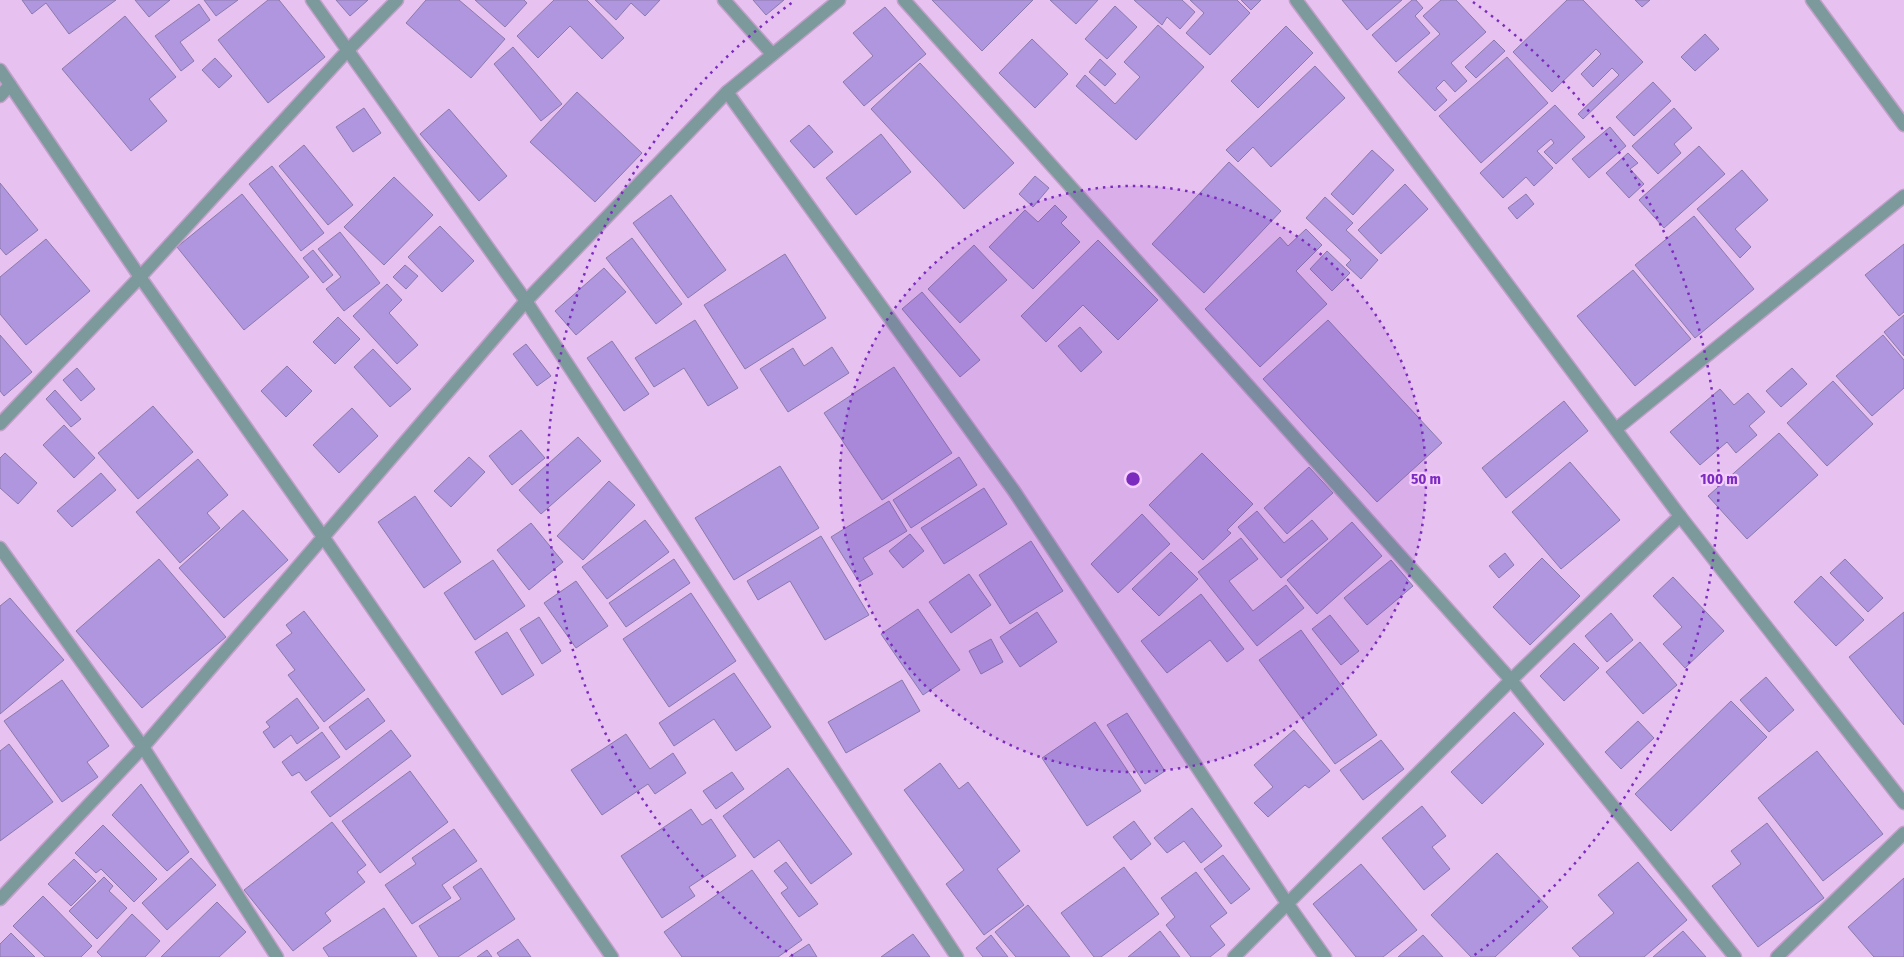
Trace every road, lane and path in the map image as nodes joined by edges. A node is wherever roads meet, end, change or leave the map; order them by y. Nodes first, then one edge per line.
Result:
1 (312, 0) edge
2 (397, 0) edge
3 (724, 0) edge
4 (839, 0) edge
5 (904, 0) edge
6 (1296, 0) edge
7 (1812, 0) edge
8 (348, 50) junction
9 (772, 54) junction
10 (0, 70) edge
11 (10, 85) junction
12 (727, 92) junction
13 (0, 96) edge
14 (1904, 125) edge
15 (1904, 196) edge
16 (140, 277) junction
17 (526, 301) junction
18 (0, 424) edge
19 (1616, 429) junction
20 (1680, 516) junction
21 (324, 538) junction
22 (0, 548) edge
23 (1511, 680) junction
24 (143, 747) junction
25 (1904, 803) edge
26 (1904, 833) edge
27 (0, 899) edge
28 (1287, 903) junction
29 (277, 957) edge
30 (612, 957) edge
31 (957, 957) edge
32 (1234, 957) edge
33 (1325, 957) edge
34 (1735, 957) edge
35 (1777, 957) edge

1 - 8 street
2 - 8 street
3 - 9 street
4 - 9 street
5 - 23 street
6 - 19 street
7 - 14 street
8 - 16 street
8 - 17 street
9 - 12 street
10 - 11 street
11 - 13 street
11 - 16 street
12 - 17 street
12 - 28 street
15 - 19 street
16 - 18 street
16 - 21 street
17 - 21 street
17 - 31 street
19 - 20 street
20 - 23 street
20 - 25 street
21 - 24 street
21 - 30 street
22 - 24 street
23 - 28 street
23 - 34 street
24 - 27 street
24 - 29 street
26 - 35 street
28 - 32 street
28 - 33 street

